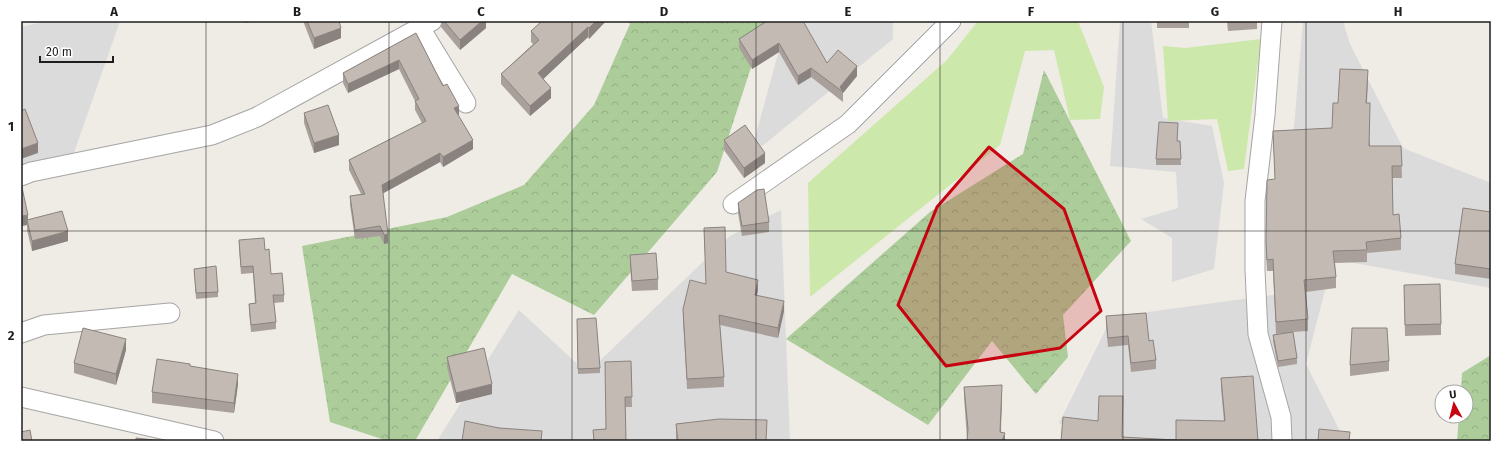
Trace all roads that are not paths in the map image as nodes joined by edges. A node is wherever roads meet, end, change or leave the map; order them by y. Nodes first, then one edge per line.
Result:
1 (951, 21) edge
2 (1272, 21) edge
3 (426, 25) edge
4 (466, 103) dead end
5 (21, 176) edge
6 (733, 204) dead end
7 (170, 313) dead end
8 (21, 333) edge
9 (21, 397) edge
10 (214, 441) edge
11 (1282, 441) edge

1 - 6 street
2 - 11 street
3 - 4 street
3 - 5 street
7 - 8 street
9 - 10 street

